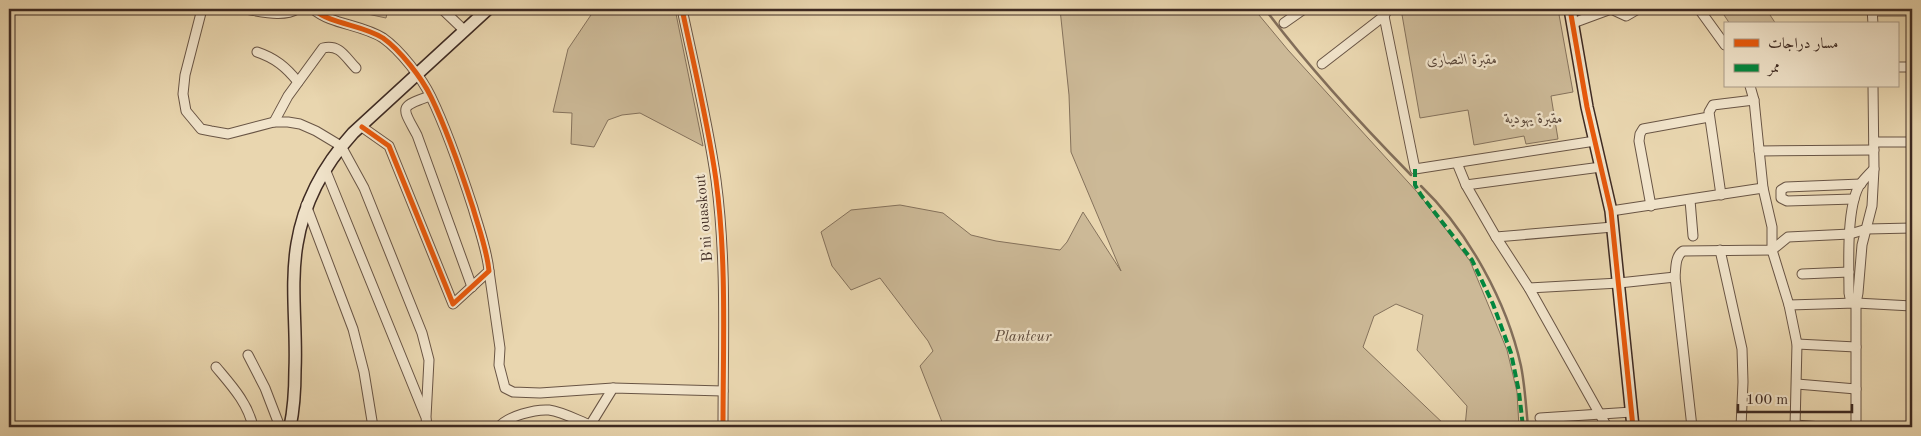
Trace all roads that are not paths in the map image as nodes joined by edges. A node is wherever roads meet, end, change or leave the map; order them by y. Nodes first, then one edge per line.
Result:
1 (202, 9) edge
2 (244, 9) edge
3 (297, 9) edge
4 (312, 9) edge
5 (442, 9) edge
6 (488, 9) edge
7 (682, 9) edge
8 (1304, 9) edge
9 (1570, 9) edge
10 (1611, 9) edge
11 (1638, 9) edge
12 (1700, 9) edge
13 (1872, 10) edge
14 (1384, 11) edge
15 (1912, 11) edge
16 (1284, 23) dead end
17 (1573, 23) junction
18 (464, 31) junction
19 (1724, 43) edge
20 (257, 52) dead end
21 (1322, 64) dead end
22 (1898, 67) edge
23 (1912, 67) edge
24 (356, 68) dead end
25 (416, 74) junction
26 (298, 82) junction
27 (1751, 88) edge
28 (1873, 88) edge
29 (430, 96) junction
30 (1754, 100) junction
31 (1709, 117) junction
32 (274, 122) junction
33 (362, 127) junction
34 (1595, 141) junction
35 (1912, 142) edge
36 (342, 146) junction
37 (1874, 146) junction
38 (1758, 151) junction
39 (1457, 163) junction
40 (1601, 167) junction
41 (325, 169) junction
42 (1874, 169) junction
43 (1861, 184) junction
44 (1466, 185) junction
45 (1763, 188) junction
46 (1721, 195) junction
47 (1854, 199) junction
48 (1690, 200) junction
49 (306, 204) junction
50 (1651, 206) junction
51 (1611, 211) junction
52 (1613, 227) junction
53 (1912, 228) edge
54 (1867, 229) junction
55 (1850, 234) junction
56 (1693, 236) dead end
57 (1496, 237) junction
58 (1720, 250) junction
59 (1772, 250) junction
60 (489, 271) junction
61 (1849, 272) junction
62 (1802, 274) dead end
63 (1676, 277) junction
64 (1619, 284) junction
65 (472, 287) junction
66 (1528, 288) junction
67 (1856, 304) junction
68 (1789, 305) junction
69 (1912, 306) edge
70 (1797, 344) junction
71 (1856, 347) junction
72 (248, 355) dead end
73 (216, 367) dead end
74 (1797, 384) junction
75 (613, 388) junction
76 (1856, 389) junction
77 (723, 391) junction
78 (1632, 412) junction
79 (1601, 413) junction
80 (426, 418) junction
81 (1540, 418) dead end
82 (589, 426) edge
83 (1795, 426) edge
84 (253, 427) edge
85 (280, 427) edge
86 (290, 427) edge
87 (373, 427) edge
88 (427, 427) edge
89 (499, 427) edge
90 (723, 427) edge
91 (1607, 427) edge
92 (1633, 427) edge
93 (1692, 427) edge
94 (1741, 427) edge
95 (1822, 427) edge
96 (1856, 427) edge

1 - 32 street
2 - 3 street
4 - 25 street
5 - 18 street
6 - 18 street
7 - 77 street, B'ni ouaskout
8 - 16 street
9 - 17 street
10 - 11 street
10 - 17 street
12 - 19 street
13 - 15 street
14 - 21 street
14 - 39 street
17 - 34 street
18 - 25 street
20 - 26 street
22 - 23 street
24 - 26 street
25 - 29 street
25 - 33 street
26 - 32 street
27 - 30 street
28 - 37 street
29 - 60 street
29 - 65 street
30 - 31 street
30 - 38 street
31 - 46 street
31 - 50 street
32 - 36 street
33 - 36 street
33 - 65 street
34 - 39 street
34 - 40 street
35 - 37 street
36 - 41 street
36 - 80 street
37 - 38 street
37 - 42 street
38 - 45 street
39 - 44 street
40 - 44 street
40 - 51 street
41 - 49 street
41 - 80 street
42 - 43 street
42 - 54 street
43 - 47 street
43 - 47 street
44 - 57 street
45 - 46 street
45 - 59 street
46 - 48 street
47 - 55 street
48 - 50 street
48 - 56 street
49 - 86 street
49 - 87 street
50 - 51 street
51 - 52 street
52 - 57 street
52 - 64 street
53 - 54 street
54 - 55 street
54 - 67 street
55 - 59 street
55 - 61 street
57 - 66 street
58 - 59 street
58 - 63 street
58 - 94 street
59 - 68 street
60 - 65 street
60 - 75 street
61 - 62 street
61 - 67 street
63 - 64 street
63 - 93 street
64 - 66 street
64 - 78 street
66 - 79 street
67 - 68 street
67 - 69 street
67 - 71 street
68 - 70 street
70 - 71 street
70 - 74 street
71 - 76 street
72 - 85 street
73 - 84 street
74 - 76 street
74 - 83 street
75 - 77 street
75 - 82 street
76 - 96 street
77 - 90 street, B'ni ouaskout
78 - 79 street
78 - 92 street
79 - 81 street
79 - 91 street
80 - 88 street
82 - 89 street
83 - 95 street

